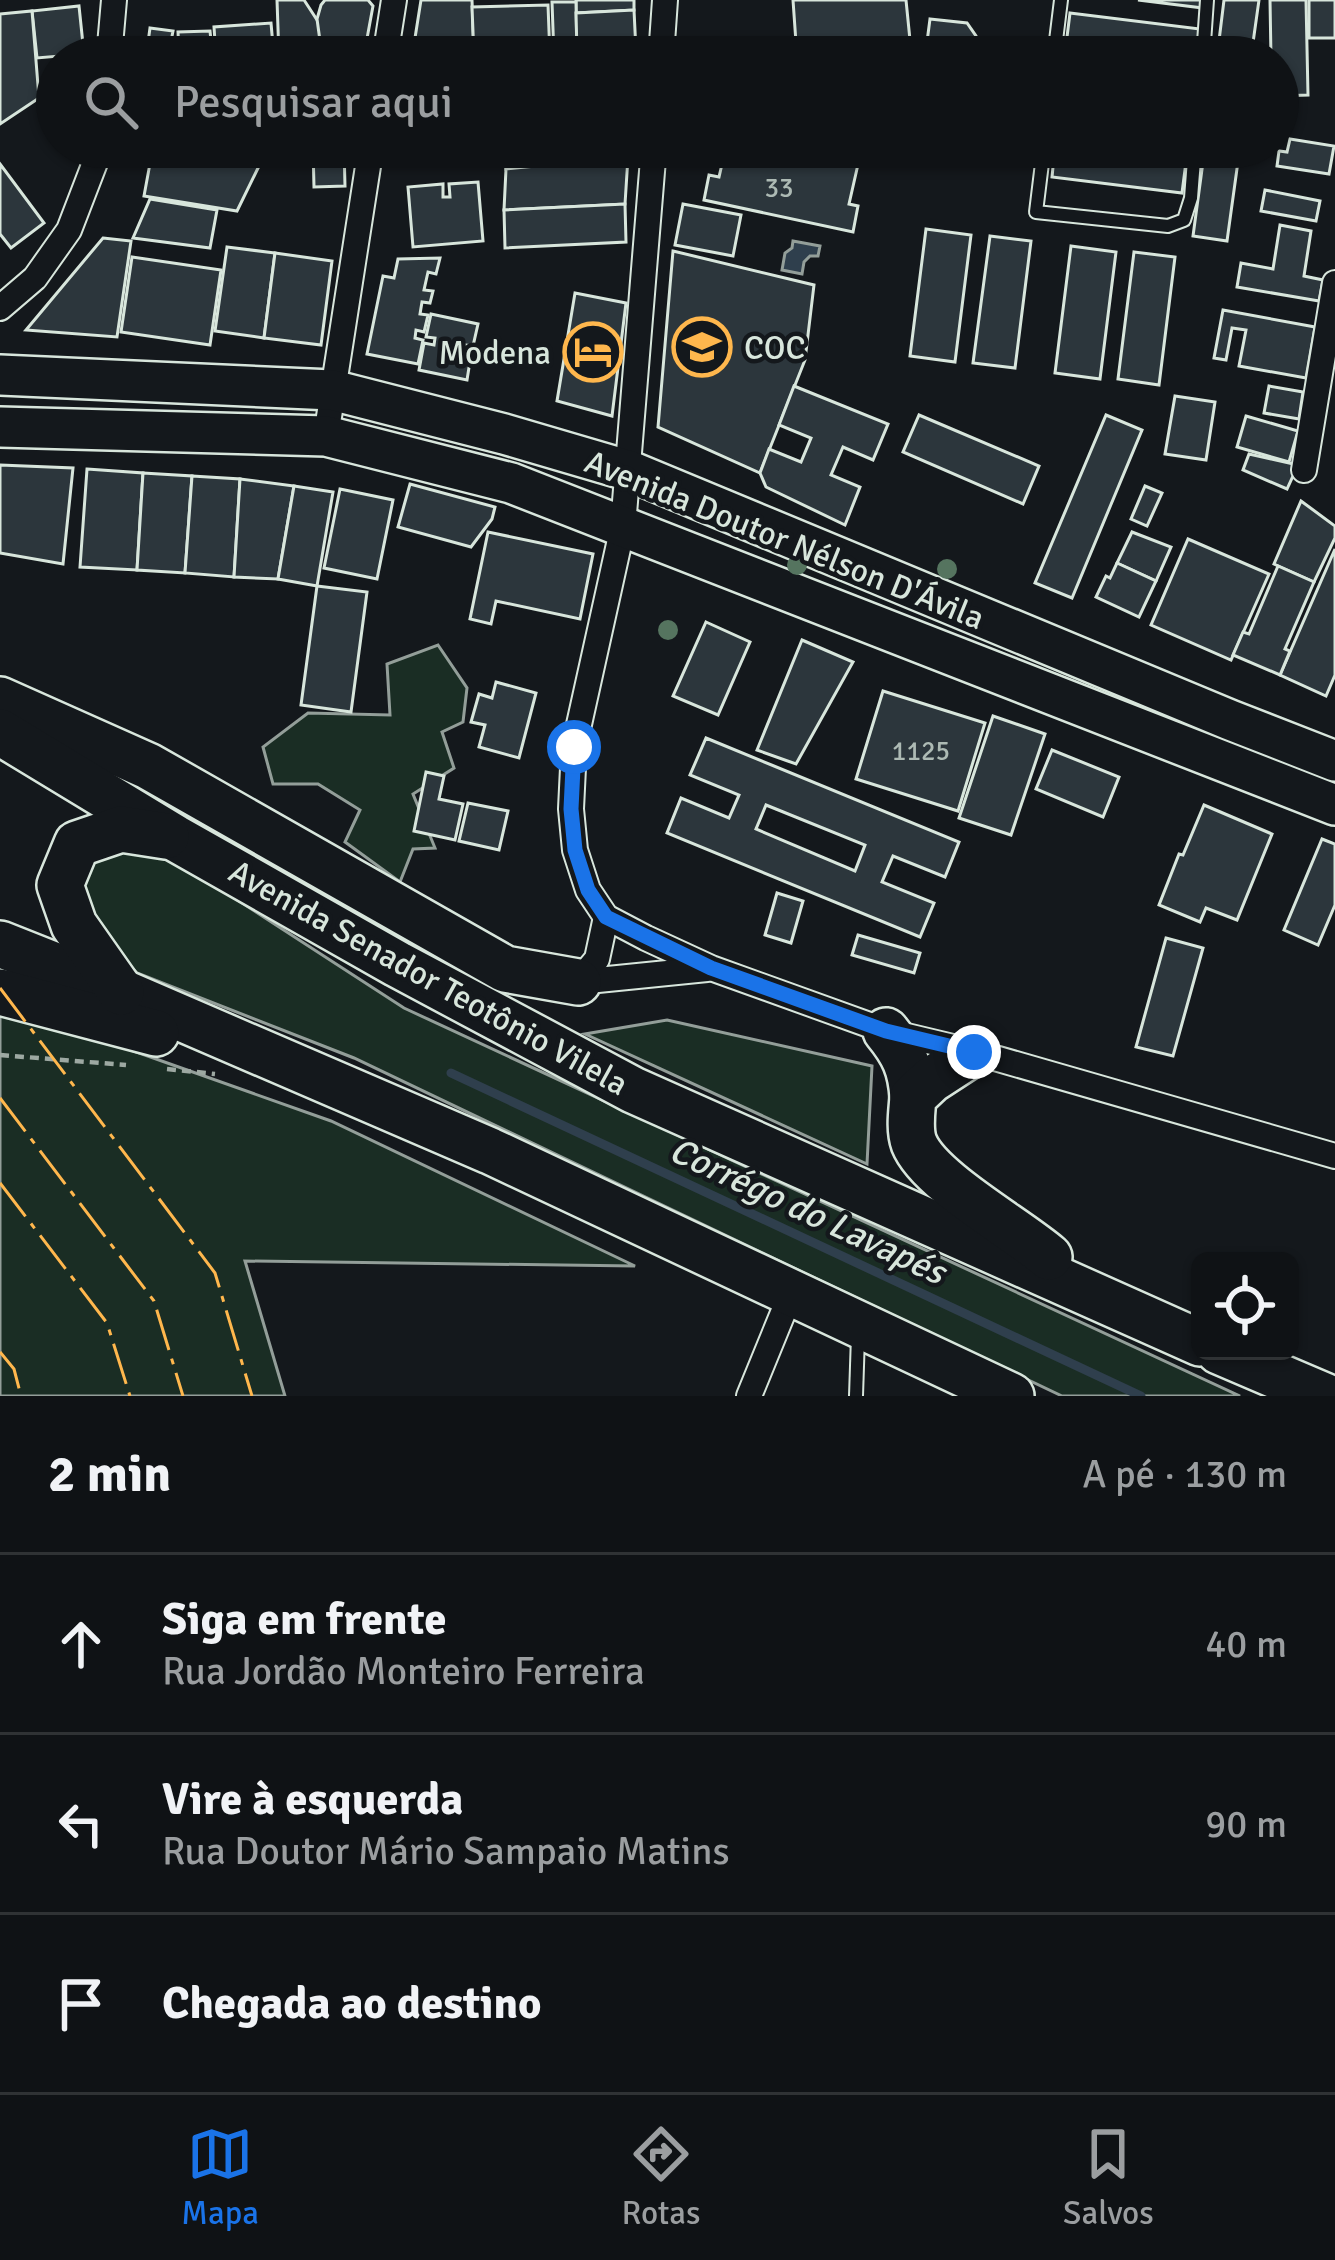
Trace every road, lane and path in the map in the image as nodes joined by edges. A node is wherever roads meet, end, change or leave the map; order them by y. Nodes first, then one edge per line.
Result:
1 (114, 0) edge
2 (394, 0) edge
3 (665, 0) edge
4 (1061, 0) edge
5 (1207, 0) edge
6 (111, 36) edge
7 (388, 36) edge
8 (662, 36) edge
9 (1057, 36) edge
10 (1204, 36) edge
11 (93, 168) edge
12 (368, 168) edge
13 (652, 168) edge
14 (1041, 168) edge
15 (1193, 168) edge
16 (1335, 284) edge
17 (0, 308) edge
18 (0, 375) edge
19 (332, 390) junction
20 (0, 428) edge
21 (326, 436) junction
22 (1304, 470) dead end
23 (629, 471) junction
24 (623, 526) junction
25 (0, 700) edge
26 (0, 732) edge
27 (1335, 761) edge
28 (1335, 805) edge
29 (175, 838) junction
30 (606, 917) junction
31 (0, 944) edge
32 (711, 968) junction
33 (578, 982) junction
34 (0, 992) edge
35 (121, 992) junction
36 (886, 1031) junction
37 (974, 1052) junction
38 (338, 1086) junction
39 (913, 1097) junction
40 (1335, 1156) edge
41 (792, 1291) junction
42 (1097, 1299) junction
43 (859, 1323) junction
44 (1191, 1339) edge
45 (1240, 1360) edge
46 (748, 1396) edge
47 (856, 1396) edge
48 (1010, 1396) edge
49 (1324, 1396) edge

1 - 6 street
2 - 7 street
3 - 8 street
4 - 9 lane
5 - 10 lane
11 - 17 street
12 - 19 street
13 - 23 street
14 - 15 lane
16 - 22 street
18 - 19 main road, Avenida Doutor Nélson D'Ávila
19 - 21 street
19 - 23 main road, Avenida Doutor Nélson D'Ávila
20 - 21 main road, Avenida Doutor Nélson D'Ávila
21 - 24 main road, Avenida Doutor Nélson D'Ávila
23 - 24 street
23 - 27 main road, Avenida Doutor Nélson D'Ávila
24 - 28 main road, Avenida Doutor Nélson D'Ávila
24 - 30 street
25 - 33 highway
26 - 29 highway, Avenida Senador Teotônio Vilela
29 - 35 highway
29 - 42 highway, Avenida Senador Teotônio Vilela
30 - 32 street
30 - 33 street
31 - 35 highway
32 - 33 street
32 - 36 street
34 - 38 highway
35 - 38 highway
36 - 37 street
36 - 39 highway
37 - 39 highway
37 - 40 street
38 - 41 highway
39 - 42 highway
41 - 43 highway
41 - 46 street
42 - 44 highway, Avenida Senador Teotônio Vilela
43 - 47 lane
43 - 48 highway
45 - 49 highway

